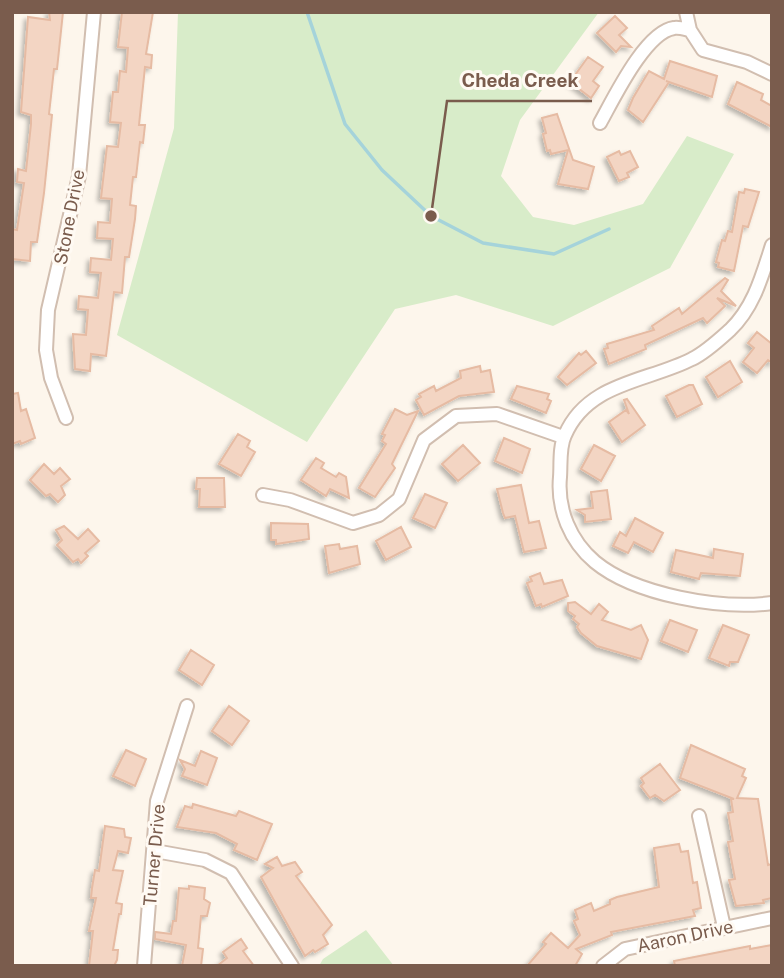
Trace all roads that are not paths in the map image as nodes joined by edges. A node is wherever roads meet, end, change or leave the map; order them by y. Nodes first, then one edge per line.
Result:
1 (94, 12) edge
2 (686, 12) edge
3 (690, 30) junction
4 (772, 74) edge
5 (600, 123) dead end
6 (772, 245) edge
7 (66, 418) dead end
8 (563, 438) junction
9 (263, 495) dead end
10 (772, 603) edge
11 (187, 706) dead end
12 (699, 817) dead end
13 (155, 851) junction
14 (772, 918) edge
15 (724, 927) junction
16 (144, 966) edge
17 (292, 966) edge
18 (603, 966) edge

1 - 7 street, Stone Drive
2 - 3 street
3 - 4 street
3 - 5 street
6 - 8 street
8 - 9 street
8 - 10 street
11 - 13 street, Turner Drive
12 - 15 street
13 - 16 street, Turner Drive
13 - 17 street
14 - 15 street, Aaron Drive
15 - 18 street, Aaron Drive

